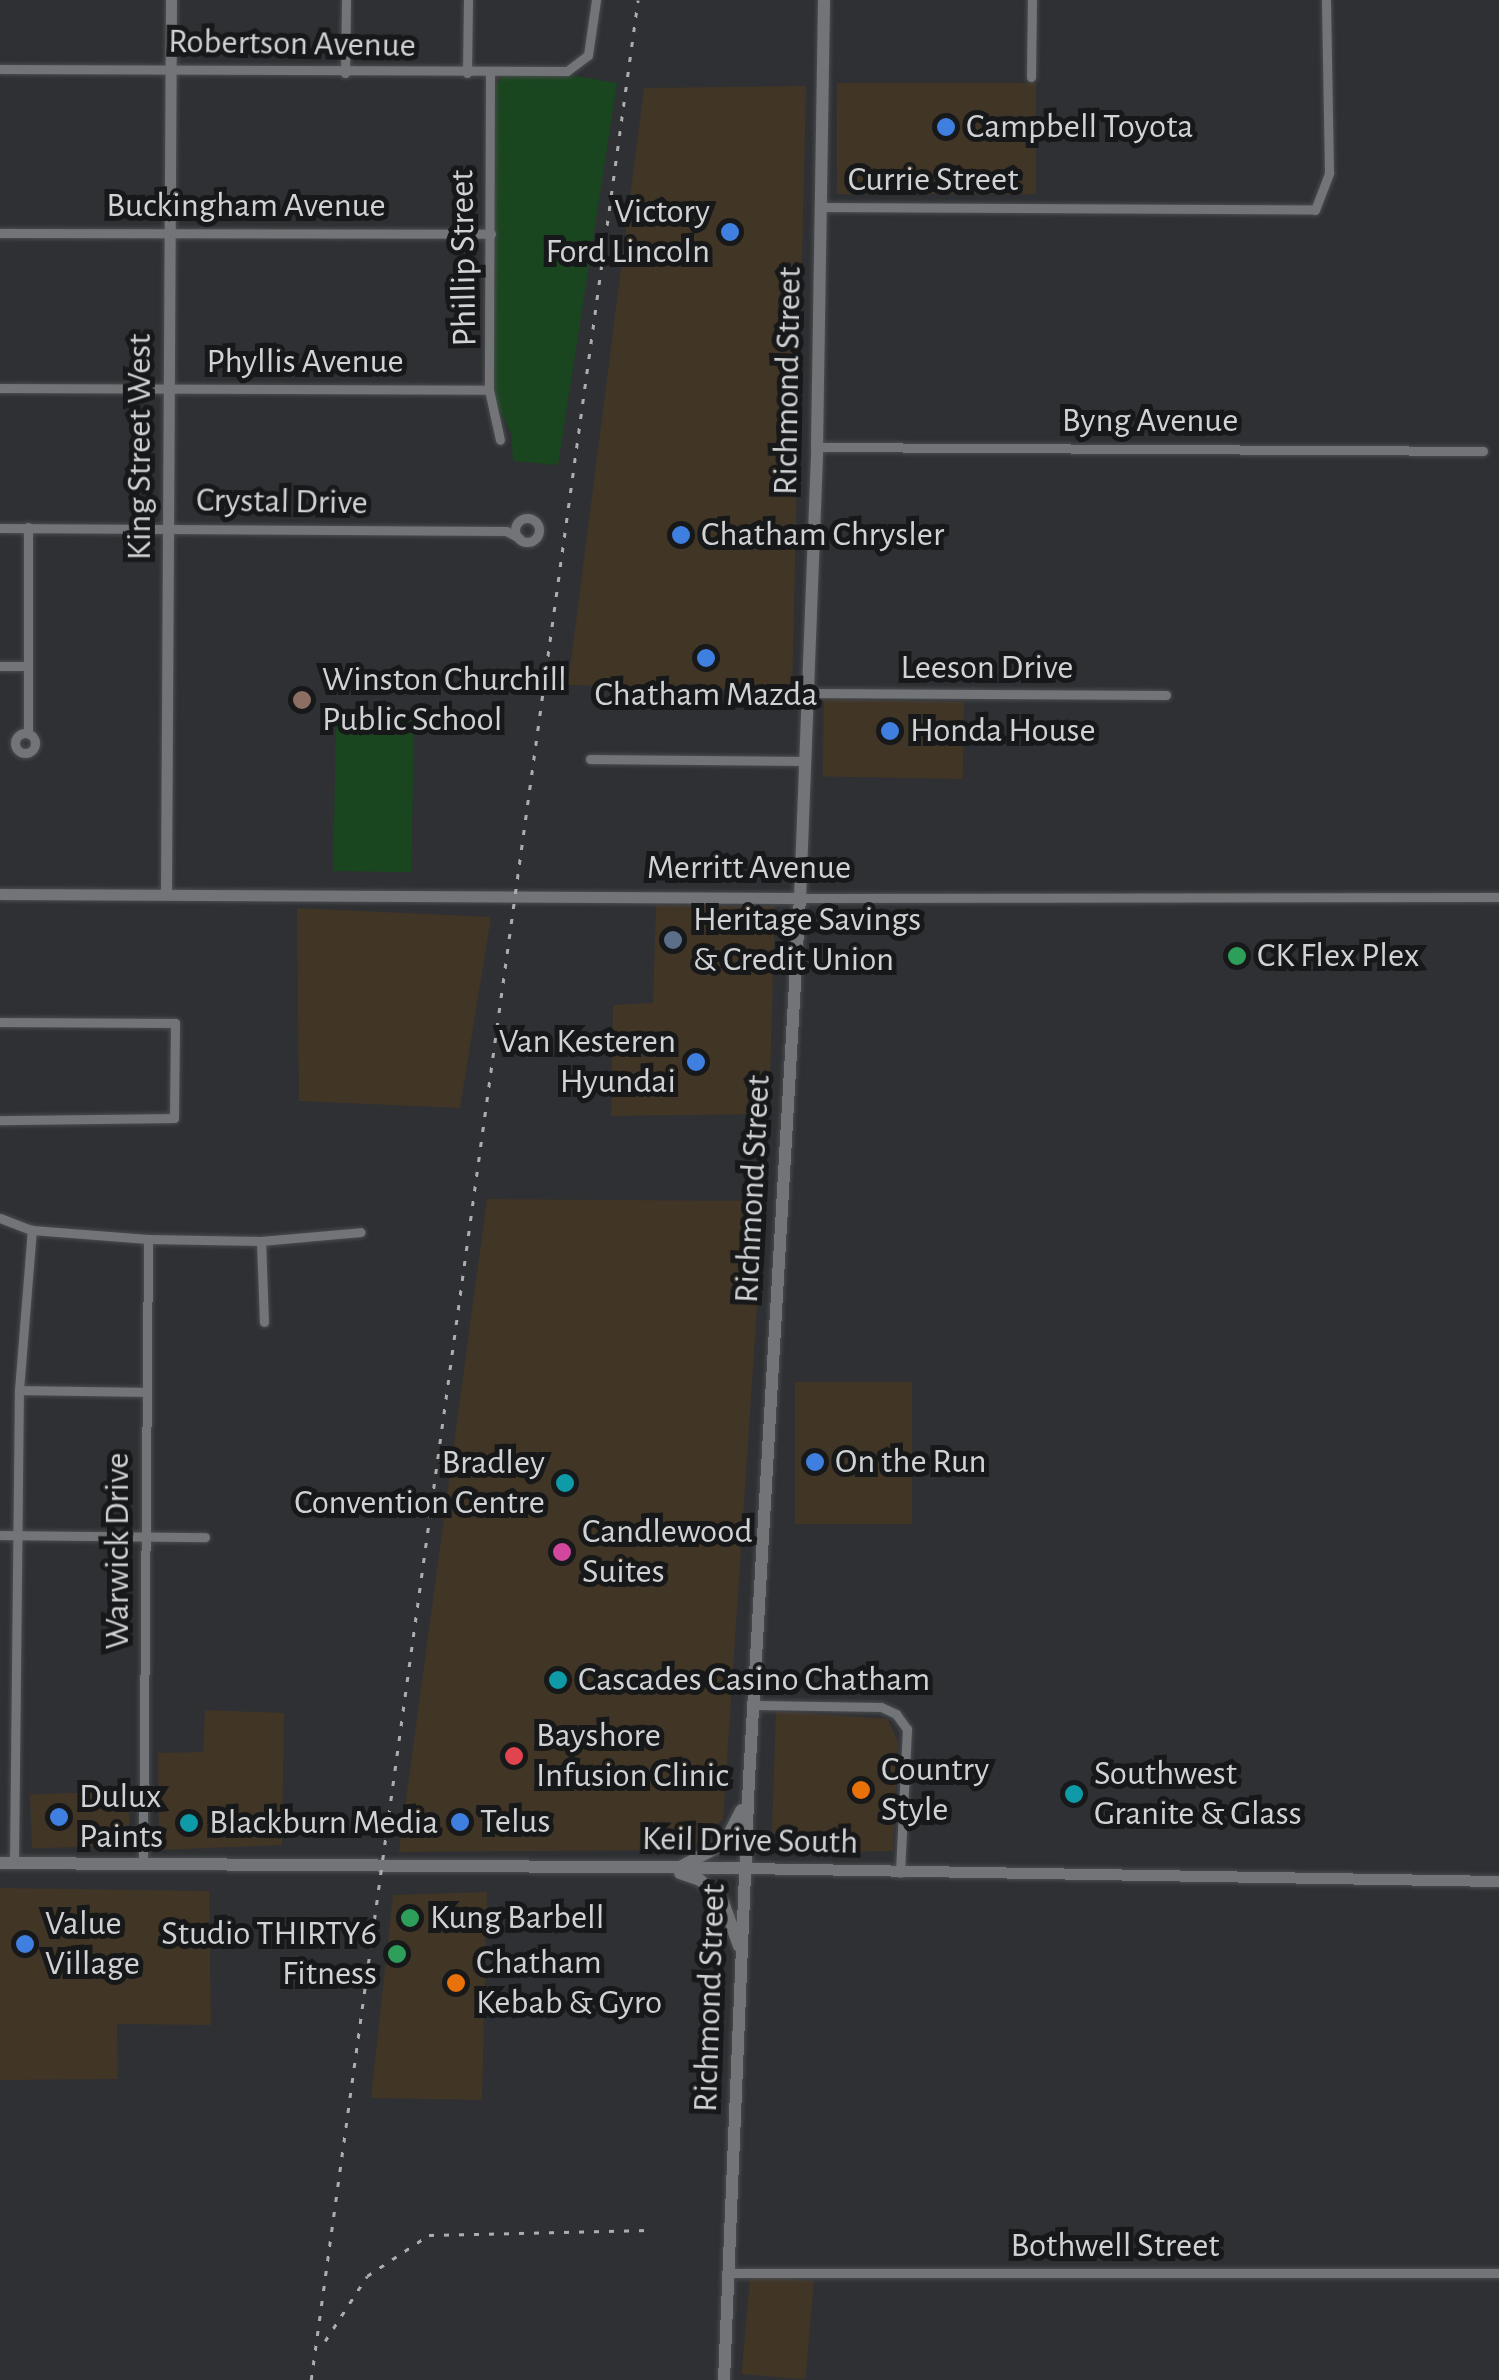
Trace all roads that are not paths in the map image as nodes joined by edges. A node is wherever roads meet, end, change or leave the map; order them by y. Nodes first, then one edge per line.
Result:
1 (171, 0) edge
2 (346, 0) edge
3 (468, 0) edge
4 (596, 0) edge
5 (824, 0) edge
6 (1032, 0) edge
7 (1326, 0) edge
8 (0, 69) edge
9 (168, 70) junction
10 (467, 72) junction
11 (345, 73) junction
12 (490, 73) junction
13 (1031, 77) dead end
14 (822, 207) junction
15 (0, 233) edge
16 (168, 234) junction
17 (491, 234) junction
18 (0, 388) edge
19 (168, 389) junction
20 (489, 390) junction
21 (500, 440) dead end
22 (817, 447) junction
23 (1483, 451) dead end
24 (519, 522) junction
25 (28, 527) junction
26 (0, 528) edge
27 (167, 528) junction
28 (503, 531) junction
29 (519, 538) junction
30 (0, 666) edge
31 (27, 666) junction
32 (808, 693) junction
33 (1166, 695) dead end
34 (28, 733) dead end
35 (590, 760) dead end
36 (805, 761) junction
37 (0, 894) edge
38 (166, 894) junction
39 (1499, 897) edge
40 (800, 898) junction
41 (0, 1022) edge
42 (0, 1120) edge
43 (0, 1218) edge
44 (32, 1230) junction
45 (361, 1232) dead end
46 (148, 1239) junction
47 (261, 1241) junction
48 (264, 1322) dead end
49 (19, 1390) junction
50 (147, 1392) junction
51 (0, 1534) edge
52 (18, 1535) junction
53 (145, 1535) junction
54 (205, 1537) dead end
55 (758, 1705) junction
56 (749, 1779) junction
57 (7, 1863) edge
58 (143, 1864) junction
59 (745, 1868) junction
60 (674, 1870) junction
61 (900, 1873) junction
62 (1499, 1882) edge
63 (744, 1963) junction
64 (1499, 2273) edge
65 (731, 2274) junction
66 (724, 2380) edge

1 - 9 street, King Street West
2 - 11 street
3 - 10 street
4 - 12 street, Robertson Avenue
5 - 14 main road, Richmond Street
6 - 13 street
7 - 14 street, Currie Street
8 - 9 street, Robertson Avenue
9 - 11 street, Robertson Avenue
9 - 16 street, King Street West
10 - 11 street, Robertson Avenue
10 - 12 street, Robertson Avenue
12 - 17 street, Phillip Street
14 - 22 main road, Richmond Street
15 - 16 street, Buckingham Avenue
16 - 17 street, Buckingham Avenue
16 - 19 street, King Street West
17 - 20 street, Phillip Street
18 - 19 street, Phyllis Avenue
19 - 20 street, Phyllis Avenue
19 - 27 street, King Street West
20 - 21 street, Phillip Street
22 - 23 street, Byng Avenue
22 - 32 main road, Richmond Street
24 - 28 street, Crystal Drive
24 - 29 street
24 - 29 street
25 - 26 street, Crystal Drive
25 - 27 street, Crystal Drive
25 - 31 street
27 - 28 street, Crystal Drive
27 - 38 street, King Street West
28 - 29 street, Crystal Drive
30 - 31 street
31 - 34 street
32 - 33 street, Leeson Drive
32 - 36 main road, Richmond Street
35 - 36 street
36 - 40 main road, Richmond Street
37 - 38 street, Merritt Avenue
38 - 40 street, Merritt Avenue
39 - 40 street, Merritt Avenue
40 - 55 main road, Richmond Street
41 - 42 street
43 - 44 street
44 - 46 street
44 - 49 street
45 - 47 street
46 - 47 street
46 - 50 street, Warwick Drive
47 - 48 street
49 - 50 street
49 - 52 street
50 - 53 street, Warwick Drive
51 - 52 street
52 - 53 street
52 - 57 street
53 - 54 street
53 - 58 street, Warwick Drive
55 - 56 main road, Richmond Street
55 - 61 street
56 - 59 main road, Richmond Street
56 - 60 main road
57 - 58 main road, Keil Drive South
58 - 60 main road, Keil Drive South
59 - 60 main road, Keil Drive South
59 - 61 street, Keil Drive South
59 - 63 main road, Richmond Street
60 - 63 main road
61 - 62 street, Keil Drive South
63 - 65 main road, Richmond Street
64 - 65 street, Bothwell Street
65 - 66 main road, Richmond Street

